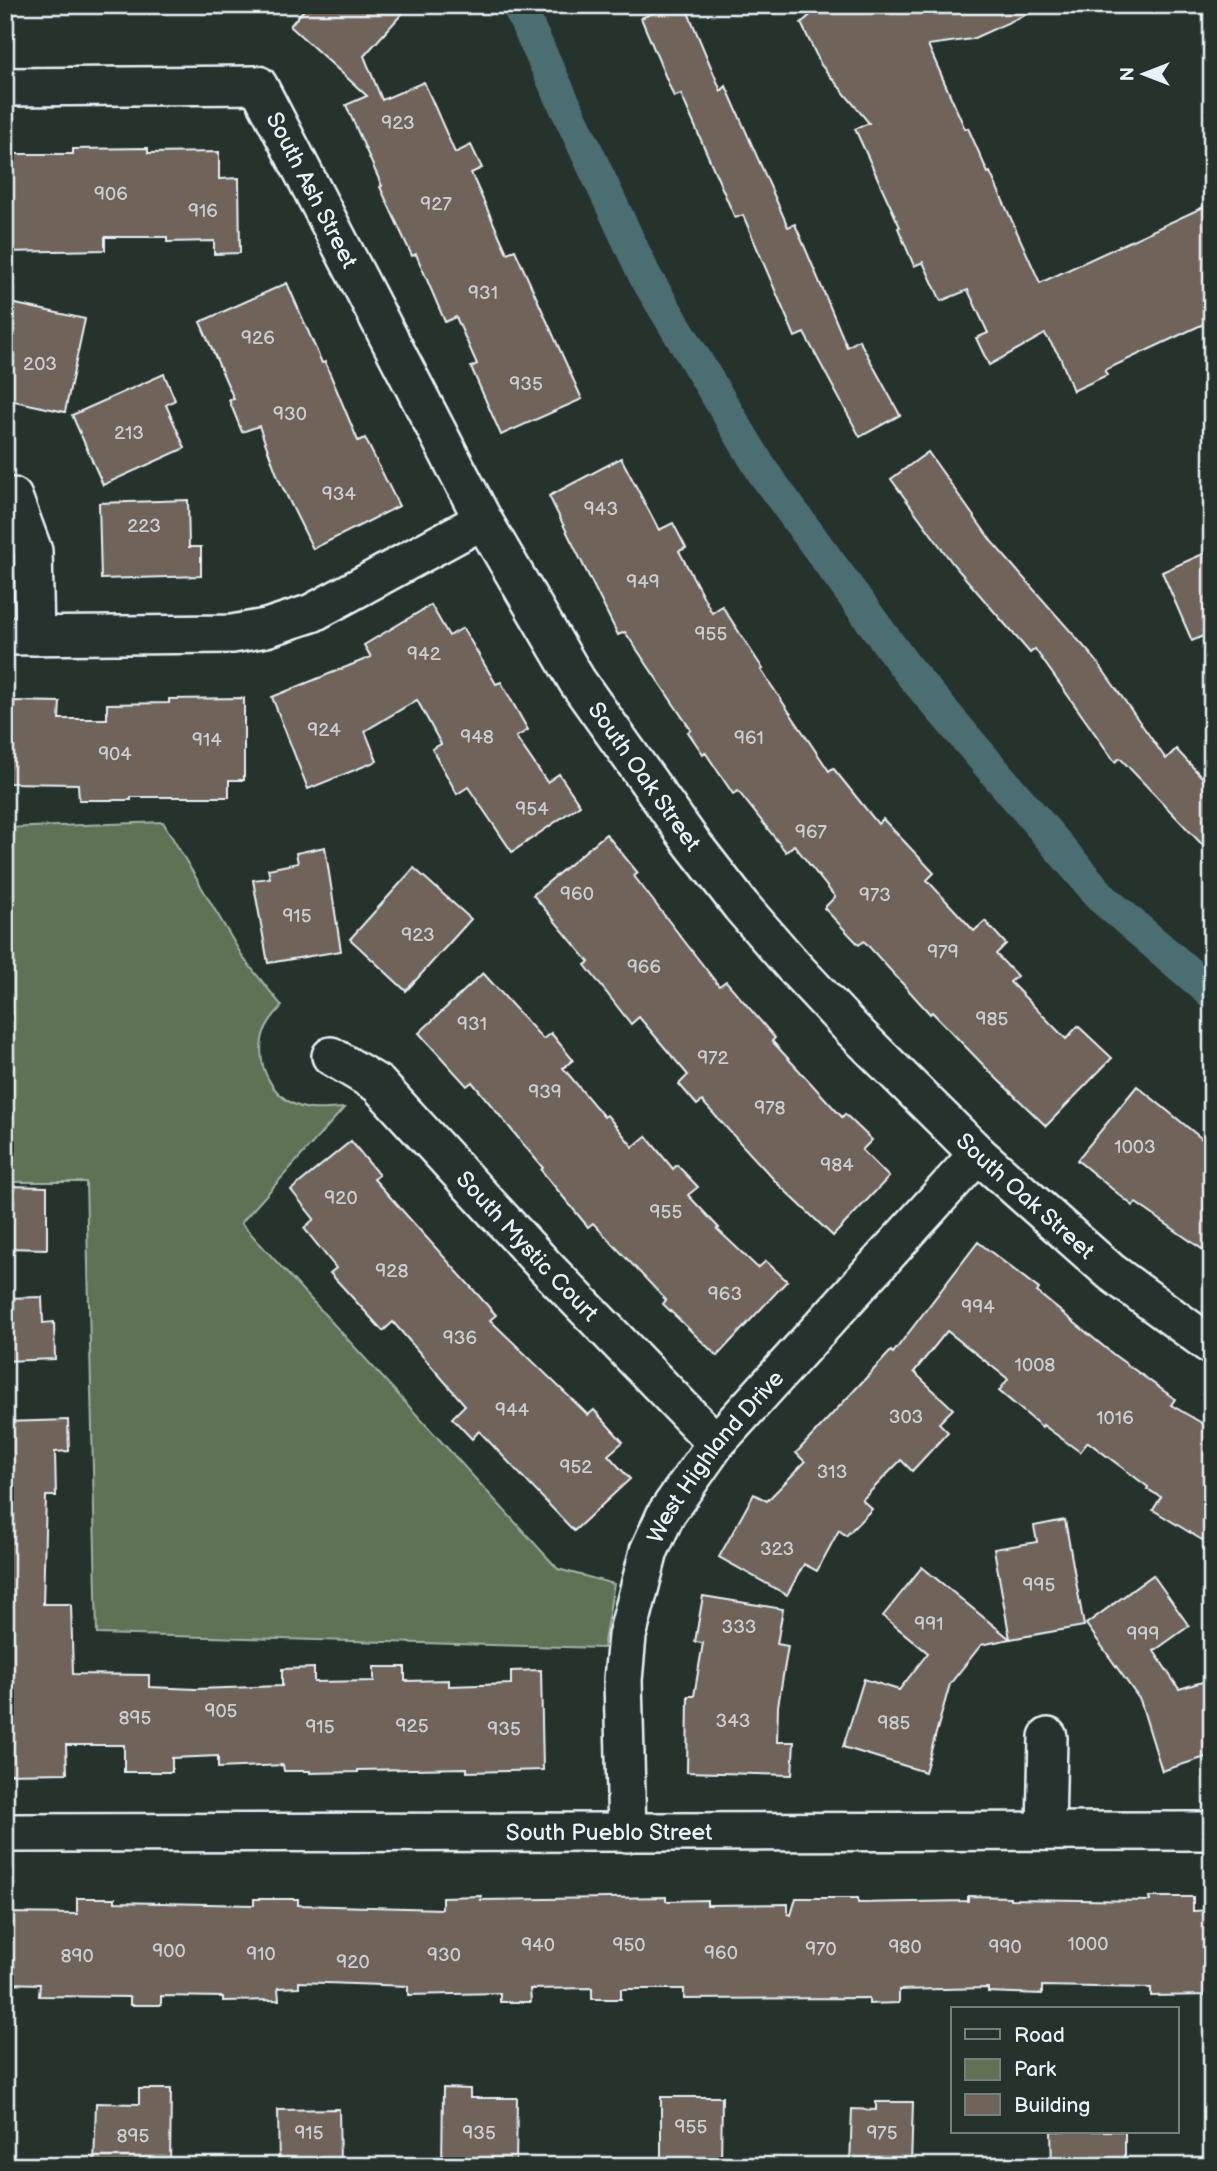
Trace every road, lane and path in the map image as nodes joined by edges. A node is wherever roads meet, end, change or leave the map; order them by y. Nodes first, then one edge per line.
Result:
1 (5, 87) edge
2 (13, 497) dead end
3 (483, 520) junction
4 (20, 636) edge
5 (331, 1056) dead end
6 (978, 1154) junction
7 (1212, 1346) edge
8 (716, 1443) junction
9 (1048, 1737) dead end
10 (1046, 1831) junction
11 (1212, 1831) edge
12 (5, 1833) edge
13 (627, 1833) junction

1 - 3 street, South Ash Street
2 - 4 street
3 - 4 street
3 - 6 street, South Oak Street
5 - 8 street, South Mystic Court
6 - 7 street, South Oak Street
6 - 8 street, West Highland Drive
8 - 13 street, West Highland Drive
9 - 10 street
10 - 11 street, South Pueblo Street
10 - 13 street, South Pueblo Street
12 - 13 street, South Pueblo Street

